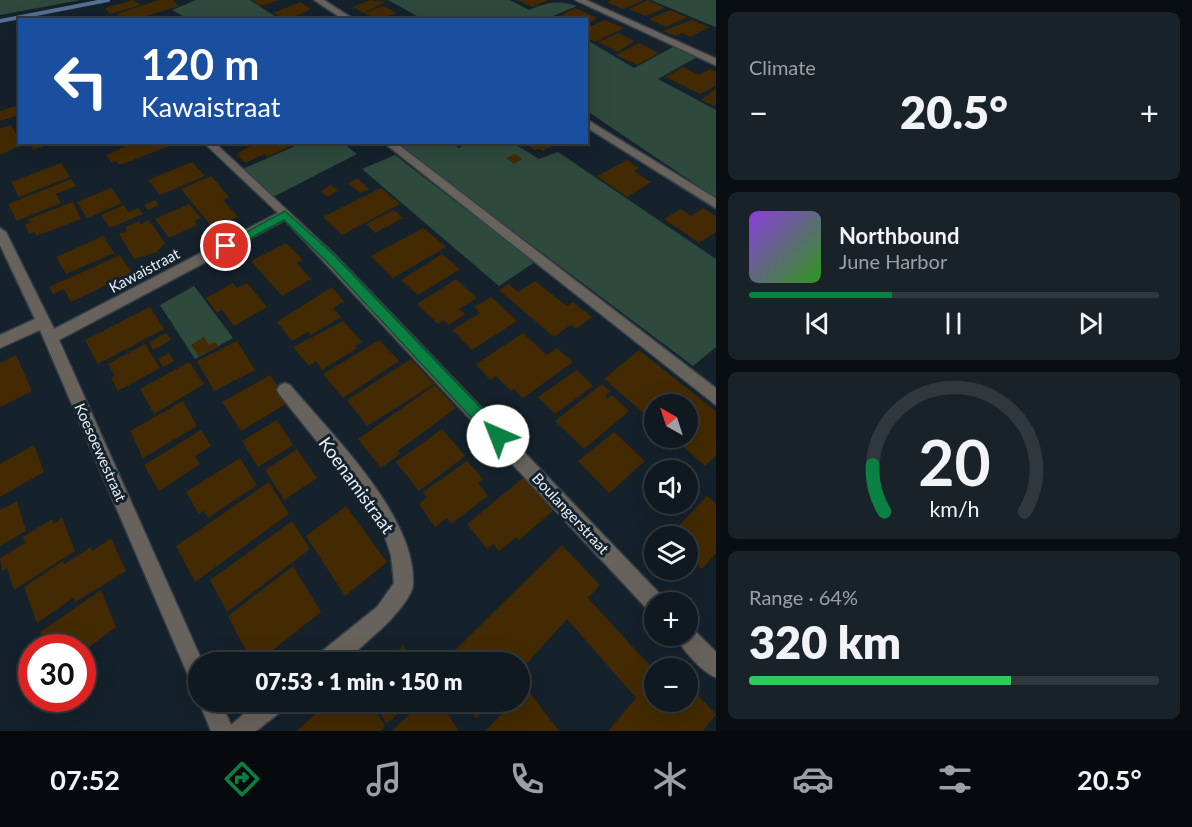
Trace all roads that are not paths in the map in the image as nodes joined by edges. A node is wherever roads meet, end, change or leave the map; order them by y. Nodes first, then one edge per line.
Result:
1 (318, 0) edge
2 (579, 0) edge
3 (348, 18) edge
4 (716, 63) edge
5 (588, 123) edge
6 (210, 144) edge
7 (391, 144) edge
8 (716, 204) edge
9 (285, 215) junction
10 (0, 231) edge
11 (47, 329) junction
12 (0, 342) edge
13 (285, 390) dead end
14 (716, 398) edge
15 (645, 592) edge
16 (696, 646) edge
17 (188, 652) edge
18 (337, 652) edge
19 (716, 667) edge
20 (214, 712) edge
21 (263, 712) edge
22 (222, 731) edge
23 (239, 731) edge

1 - 3 street
2 - 4 street
5 - 8 street
6 - 9 street, Boulangerstraat
7 - 14 street
9 - 11 street, Kawaistraat
9 - 15 street, Boulangerstraat
10 - 11 street, Koesoewestraat
11 - 12 street, Kawaistraat
11 - 17 street, Koesoewestraat
13 - 18 street, Koenamistraat
16 - 19 street
20 - 22 street
21 - 23 street

